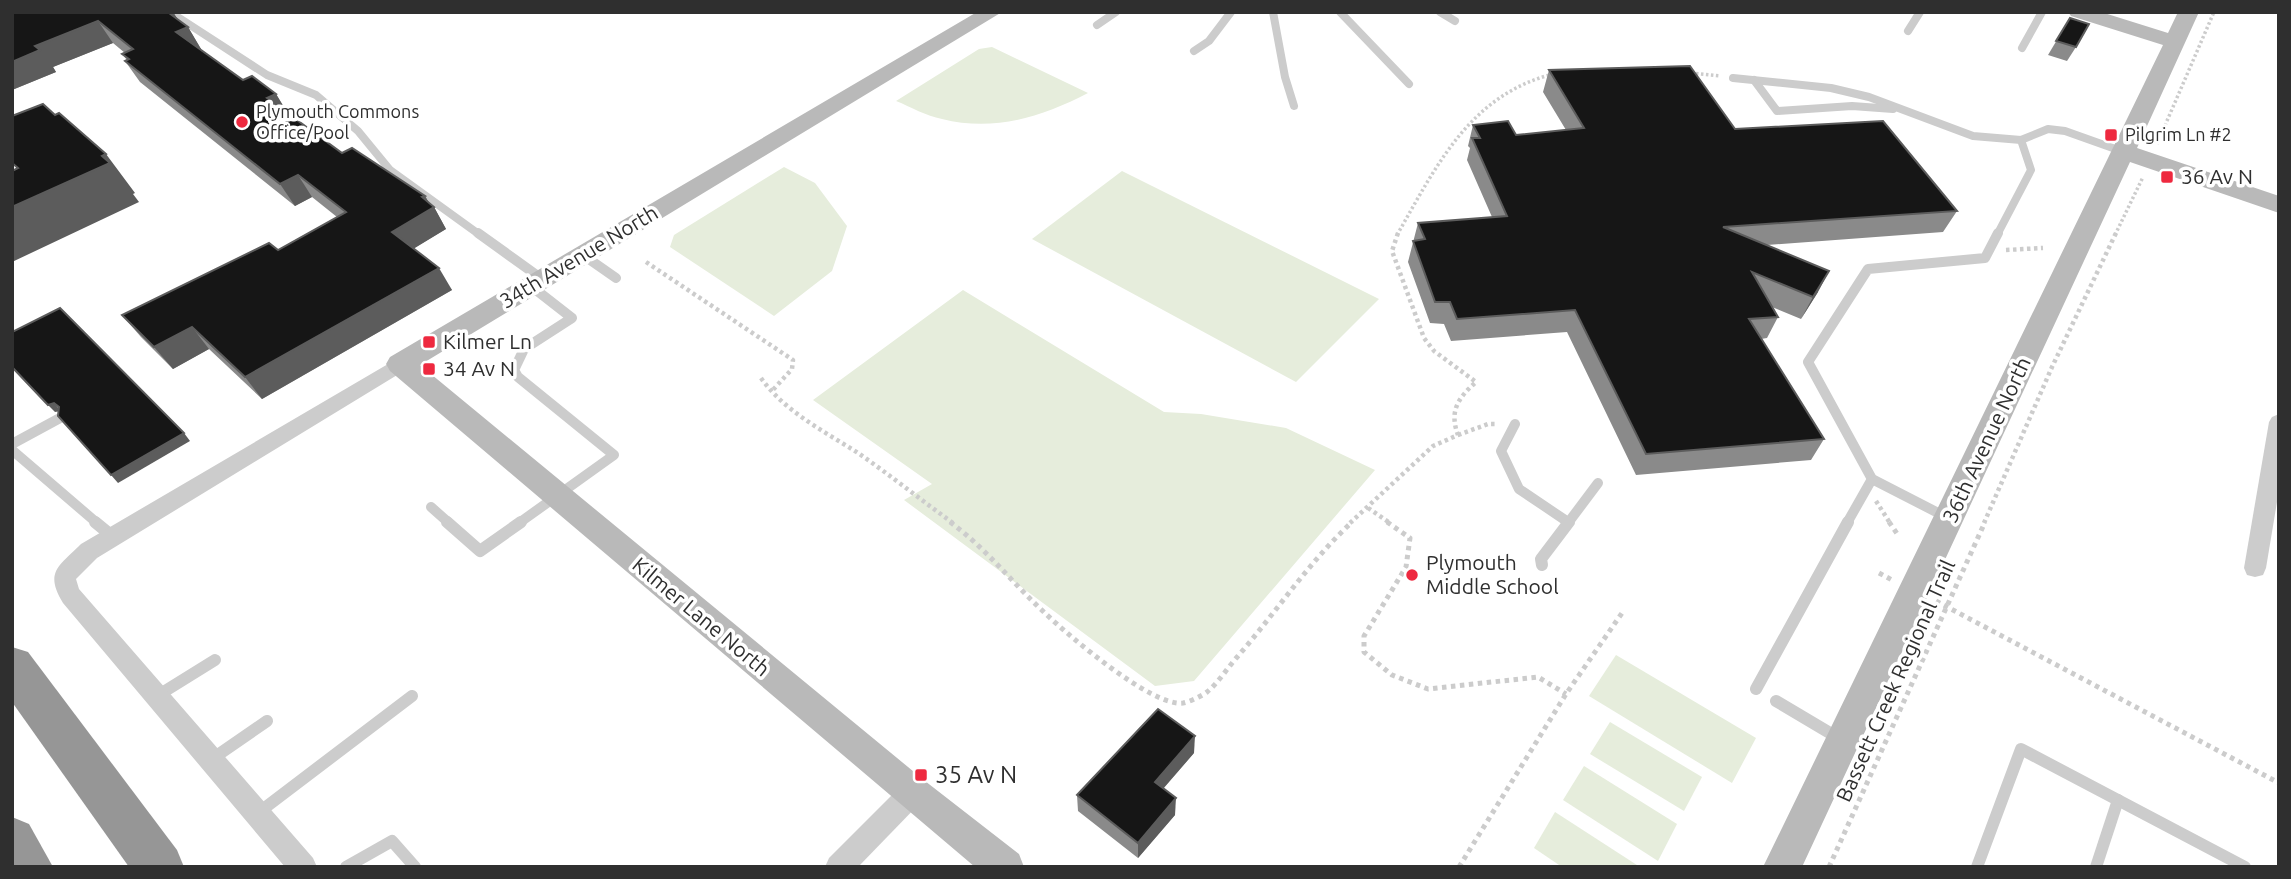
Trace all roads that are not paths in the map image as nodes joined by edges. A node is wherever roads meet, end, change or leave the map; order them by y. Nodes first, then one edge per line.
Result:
1 (170, 12) edge
2 (992, 12) edge
3 (1116, 12) edge
4 (1231, 12) edge
5 (1273, 12) edge
6 (1340, 12) edge
7 (1440, 12) edge
8 (1920, 12) edge
9 (2042, 12) edge
10 (2078, 12) edge
11 (2189, 12) edge
12 (1455, 21) dead end
13 (1097, 24) dead end
14 (1908, 31) dead end
15 (2175, 42) junction
16 (2022, 48) dead end
17 (1195, 51) dead end
18 (1733, 78) road end
19 (1754, 80) junction
20 (1409, 84) dead end
21 (1294, 106) dead end
22 (1907, 111) junction
23 (2021, 140) junction
24 (2137, 156) junction
25 (2279, 205) edge
26 (583, 255) junction
27 (616, 278) dead end
28 (537, 283) junction
29 (400, 364) junction
30 (60, 418) edge
31 (2279, 422) edge
32 (1515, 424) road end
33 (12, 444) edge
34 (12, 450) edge
35 (1598, 483) dead end
36 (1870, 484) junction
37 (558, 496) junction
38 (431, 507) dead end
39 (1950, 519) junction
40 (1568, 522) junction
41 (112, 536) junction
42 (1542, 565) dead end
43 (2255, 568) dead end
44 (215, 660) dead end
45 (12, 666) edge
46 (1756, 689) dead end
47 (156, 696) junction
48 (412, 696) dead end
49 (1776, 701) dead end
50 (267, 721) dead end
51 (64, 736) junction
52 (1842, 740) junction
53 (212, 759) junction
54 (912, 793) junction
55 (2118, 800) junction
56 (257, 813) junction
57 (12, 841) edge
58 (29, 867) edge
59 (159, 867) edge
60 (189, 867) edge
61 (303, 867) edge
62 (346, 867) edge
63 (415, 867) edge
64 (839, 867) edge
65 (1005, 867) edge
66 (1782, 867) edge
67 (1977, 867) edge
68 (2096, 867) edge
69 (2245, 867) edge

1 - 28 lane
2 - 26 street, 34th Avenue North
3 - 13 lane
4 - 17 lane
5 - 21 lane
6 - 20 lane
7 - 12 lane
8 - 14 lane
9 - 16 lane
10 - 15 street
11 - 15 street, 36th Avenue North
15 - 24 street, 36th Avenue North
18 - 19 lane
19 - 22 lane
19 - 22 lane
22 - 23 lane
23 - 24 lane
23 - 36 lane
24 - 25 street
24 - 39 street, 36th Avenue North
26 - 27 lane
26 - 28 street, 34th Avenue North
28 - 29 street, 34th Avenue North
28 - 37 lane
29 - 37 street, Kilmer Lane North
29 - 41 street, 34th Avenue North
30 - 33 lane
31 - 43 street
32 - 40 lane
34 - 41 lane
35 - 40 lane
36 - 39 lane
36 - 46 lane
37 - 38 lane
37 - 54 street, Kilmer Lane North
39 - 52 street, 36th Avenue North
40 - 42 lane
41 - 47 street, 34th Avenue North
44 - 47 lane
45 - 51 highway
47 - 53 street
48 - 56 lane
49 - 52 lane
50 - 53 lane
51 - 59 highway
51 - 60 highway
52 - 66 street, 36th Avenue North
53 - 56 street
54 - 64 street
54 - 65 street, Kilmer Lane North
55 - 67 lane
55 - 68 lane
55 - 69 lane
56 - 61 street
57 - 58 highway
62 - 63 lane

